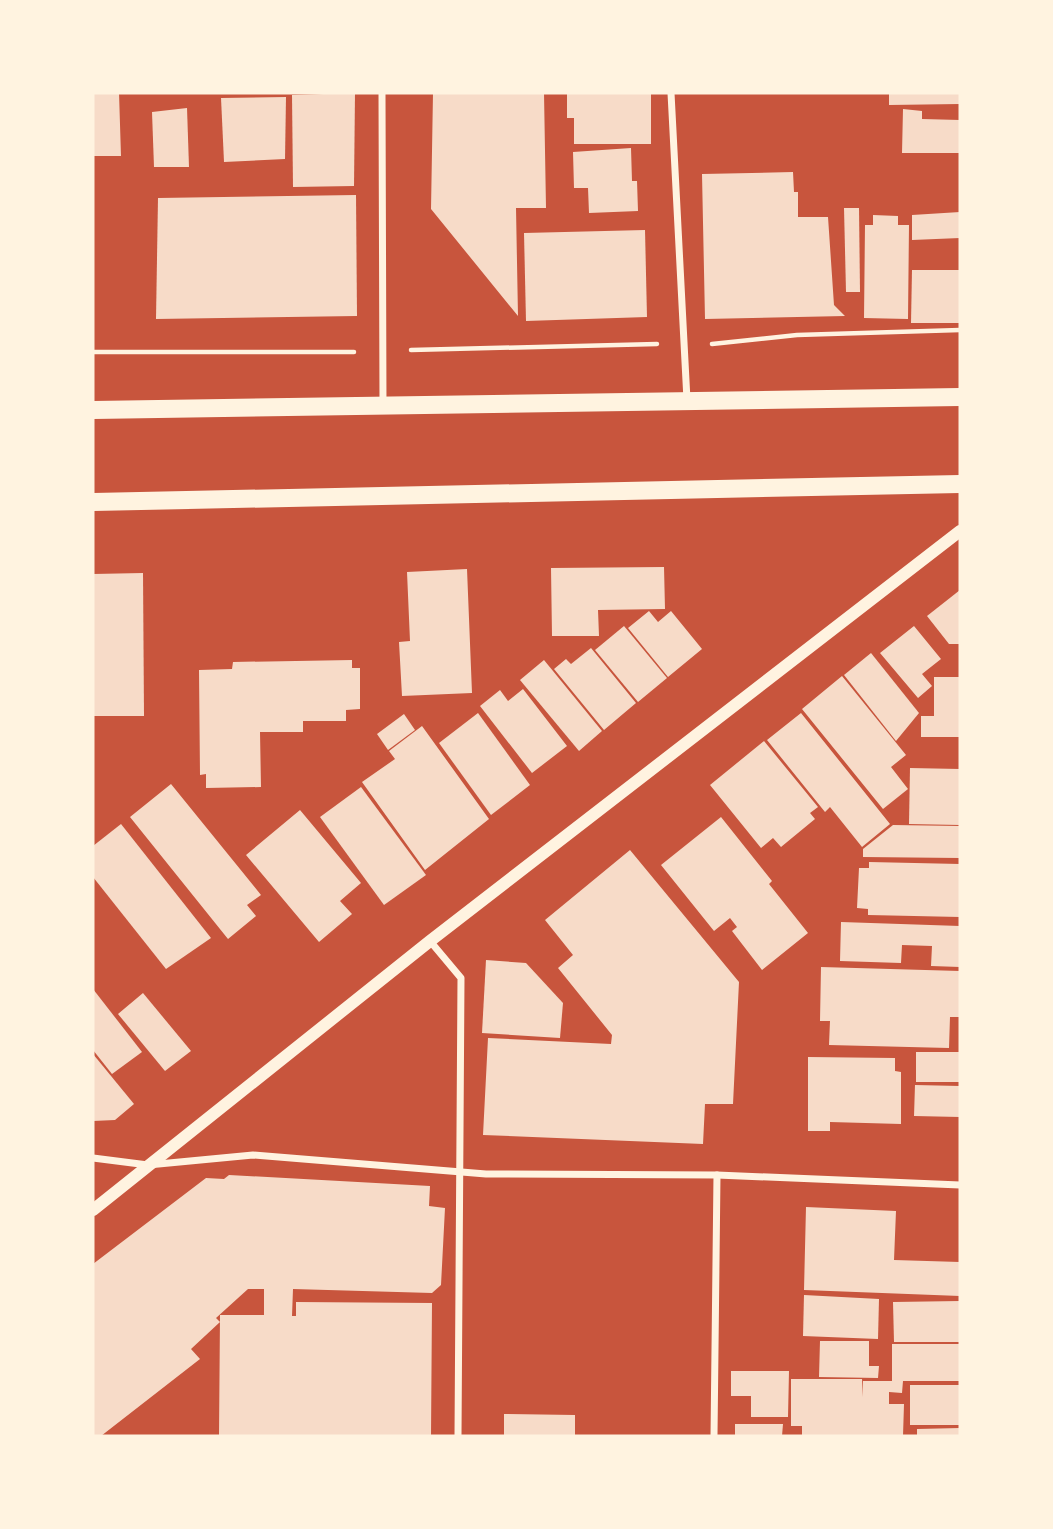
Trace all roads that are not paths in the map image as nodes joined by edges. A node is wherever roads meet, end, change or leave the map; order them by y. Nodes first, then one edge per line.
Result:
1 (382, 93) edge
2 (671, 93) edge
3 (960, 397) edge
4 (688, 401) junction
5 (383, 406) junction
6 (93, 410) edge
7 (960, 484) edge
8 (93, 502) edge
9 (960, 531) edge
10 (430, 941) junction
11 (93, 1158) edge
12 (148, 1166) junction
13 (462, 1172) junction
14 (717, 1175) junction
15 (960, 1185) edge
16 (93, 1210) edge
17 (458, 1436) edge
18 (714, 1436) edge

1 - 5 street
2 - 4 street
3 - 4 main road
4 - 5 main road
5 - 6 main road
7 - 8 main road
9 - 10 street
10 - 12 street
10 - 13 street
11 - 12 street
12 - 13 street
12 - 16 street
13 - 14 street
13 - 17 street
14 - 15 street
14 - 18 street

